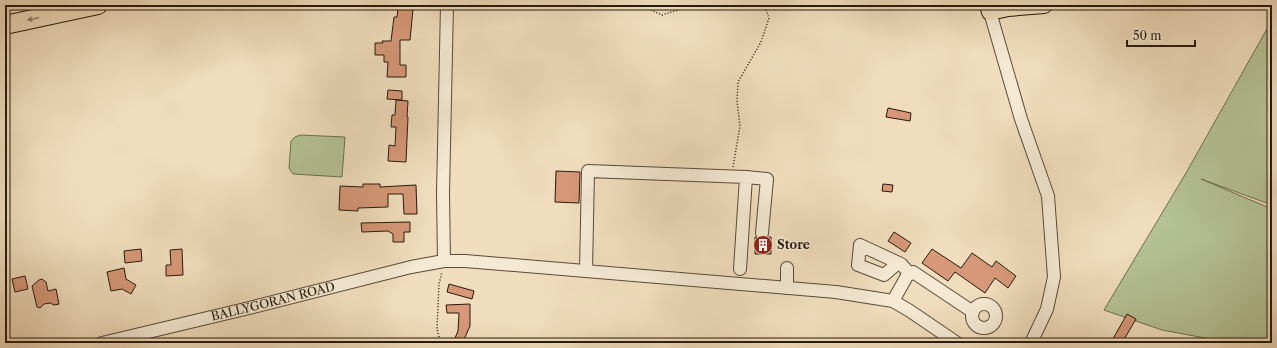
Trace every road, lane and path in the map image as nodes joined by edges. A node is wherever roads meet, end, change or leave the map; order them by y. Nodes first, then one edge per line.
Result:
1 (98, 5) edge
2 (447, 5) edge
3 (640, 5) edge
4 (689, 5) edge
5 (764, 5) edge
6 (1044, 5) edge
7 (989, 8) edge
8 (5, 25) edge
9 (731, 177) junction
10 (746, 177) junction
11 (762, 233) dead end
12 (444, 261) junction
13 (898, 263) dead end
14 (787, 268) dead end
15 (740, 270) dead end
16 (586, 271) junction
17 (910, 274) junction
18 (787, 288) junction
19 (893, 301) junction
20 (973, 312) dead end
21 (102, 343) edge
22 (440, 343) edge
23 (957, 343) edge
24 (1031, 343) edge

1 -> 8 highway
2 - 12 street
3 - 4 path
5 - 9 path
6 - 7 main road
7 - 24 street
9 - 10 street
9 - 16 street
10 - 11 street
10 - 15 street
12 - 16 street, BALLYGORAN ROAD
12 - 21 street, BALLYGORAN ROAD
12 - 22 path
13 - 17 street
14 - 18 street
16 - 18 street, BALLYGORAN ROAD
17 - 19 street
17 - 20 street
18 - 19 street, BALLYGORAN ROAD
19 - 23 street

